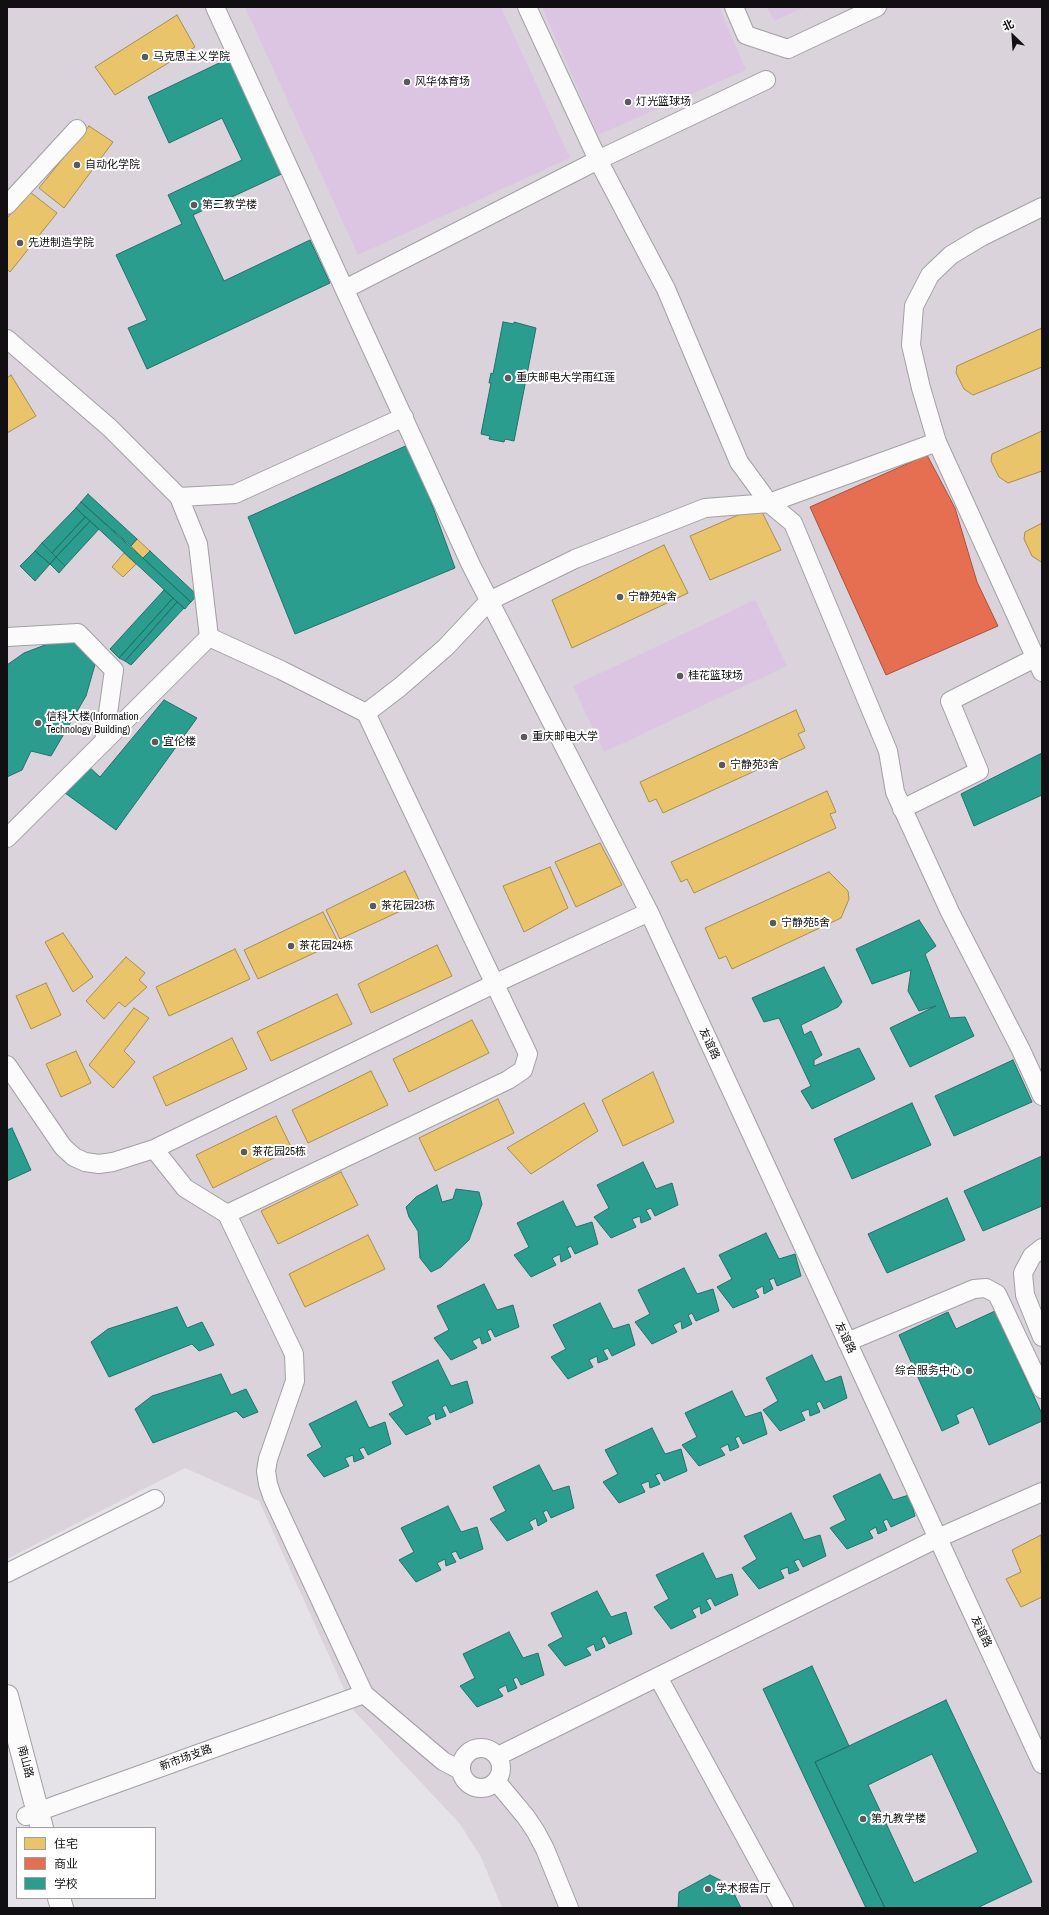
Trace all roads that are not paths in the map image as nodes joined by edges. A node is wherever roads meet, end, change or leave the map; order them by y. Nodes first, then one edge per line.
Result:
1 (214, 7) edge
2 (527, 7) edge
3 (734, 7) edge
4 (878, 7) edge
5 (766, 80) dead end
6 (77, 129) dead end
7 (598, 160) junction
8 (7, 205) edge
9 (1042, 206) edge
10 (345, 289) junction
11 (7, 339) edge
12 (404, 418) junction
13 (937, 442) junction
14 (179, 497) junction
15 (769, 503) junction
16 (489, 601) junction
17 (7, 637) edge
18 (209, 637) junction
19 (1039, 665) edge
20 (366, 713) junction
21 (104, 742) junction
22 (902, 809) junction
23 (7, 838) edge
24 (649, 912) junction
25 (496, 983) junction
26 (7, 1065) edge
27 (1042, 1096) edge
28 (154, 1149) junction
29 (226, 1214) junction
30 (1042, 1248) edge
31 (1042, 1337) edge
32 (847, 1342) junction
33 (1042, 1389) edge
34 (1042, 1492) edge
35 (155, 1499) dead end
36 (938, 1538) junction
37 (7, 1573) edge
38 (658, 1677) junction
39 (364, 1694) junction
40 (7, 1696) edge
41 (7, 1744) edge
42 (498, 1756) junction
43 (1042, 1764) edge
44 (460, 1770) junction
45 (496, 1781) junction
46 (34, 1821) edge
47 (568, 1908) edge
48 (784, 1908) edge

1 - 10 street, 友谊路
2 - 7 street
3 - 4 street
5 - 7 street
6 - 8 street
7 - 10 street
7 - 15 street
9 - 13 street
10 - 12 street, 友谊路
11 - 14 street
12 - 14 street
12 - 16 street, 友谊路
13 - 15 street
13 - 19 street
14 - 18 street
15 - 16 street
15 - 22 street
16 - 20 street
16 - 24 street, 友谊路
17 - 21 street
18 - 20 street
18 - 21 street
19 - 22 street
20 - 25 street
21 - 23 street
22 - 27 street
24 - 25 street
24 - 32 street, 友谊路
25 - 28 street
25 - 29 street
26 - 28 street
28 - 29 street
29 - 39 street
30 - 31 street
32 - 33 street
32 - 36 street, 友谊路
34 - 36 street
35 - 37 street
36 - 38 street
36 - 43 street, 友谊路
38 - 42 street
38 - 48 street
39 - 44 street
39 - 46 street, 新市场支路
40 - 46 main road, 南山路
41 - 46 main road, 南山路
42 - 44 street
42 - 45 street
44 - 45 street
45 - 47 street

